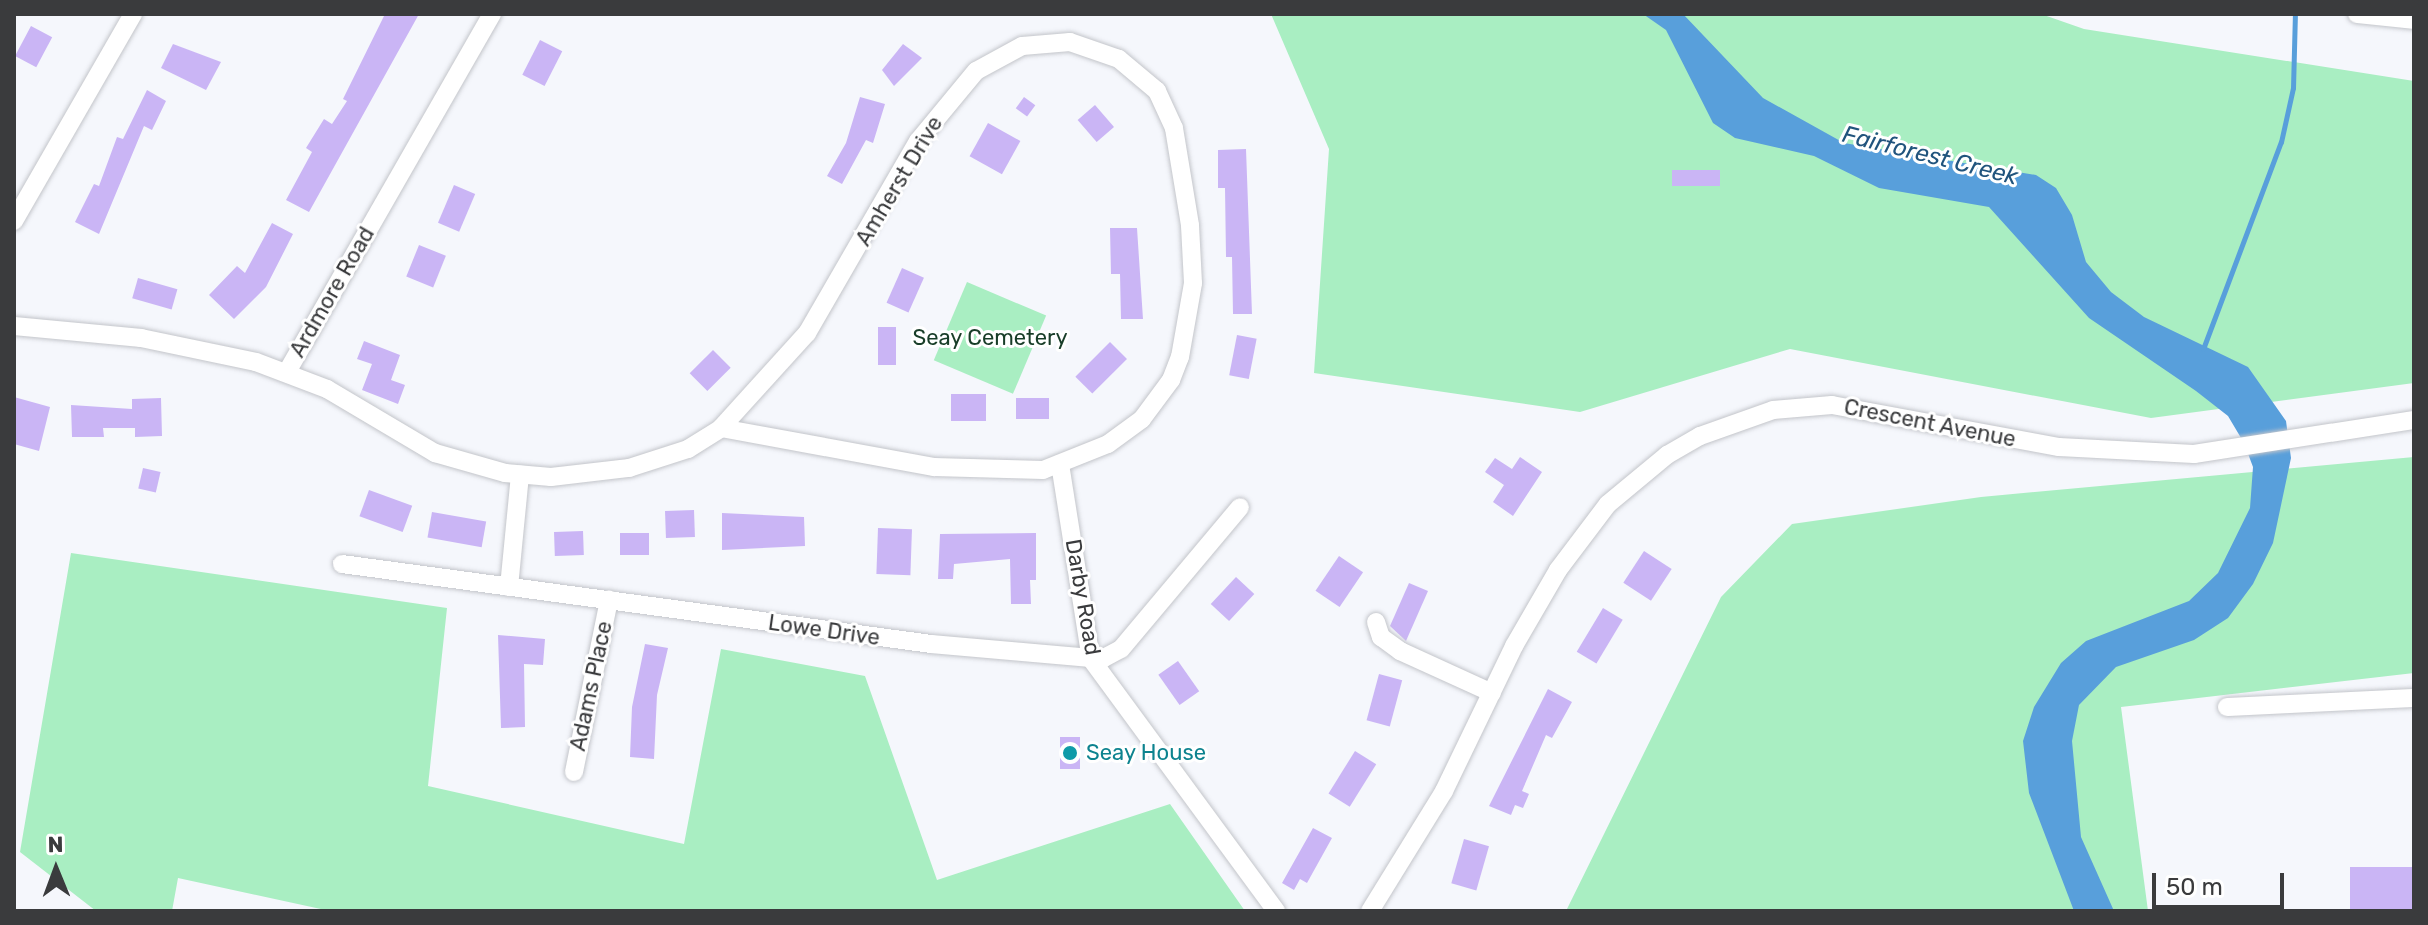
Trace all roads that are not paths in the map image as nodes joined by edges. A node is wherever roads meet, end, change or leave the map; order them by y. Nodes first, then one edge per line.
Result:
1 (133, 14) edge
2 (492, 14) edge
3 (2357, 14) edge
4 (2414, 20) edge
5 (14, 221) edge
6 (14, 326) edge
7 (287, 372) junction
8 (2414, 420) edge
9 (721, 428) junction
10 (1060, 464) junction
11 (520, 475) junction
12 (1240, 507) dead end
13 (342, 564) dead end
14 (509, 587) junction
15 (609, 600) junction
16 (1376, 622) dead end
17 (1091, 659) junction
18 (1492, 693) junction
19 (2414, 698) edge
20 (2227, 707) dead end
21 (574, 772) dead end
22 (1276, 911) edge
23 (1370, 911) edge

1 - 5 street
2 - 7 street, Ardmore Road
3 - 4 street
6 - 7 street, Ardmore Road
7 - 11 street, Amherst Drive
8 - 18 street, Crescent Avenue
9 - 10 street, Amherst Drive
9 - 10 street, Amherst Drive
9 - 11 street, Amherst Drive
10 - 17 street, Darby Road
11 - 14 street
12 - 17 street
13 - 14 street, Lowe Drive
14 - 15 street, Lowe Drive
15 - 17 street, Lowe Drive
15 - 21 street, Adams Place
16 - 18 street
17 - 22 street, Darby Road
18 - 23 street, Crescent Avenue
19 - 20 street

